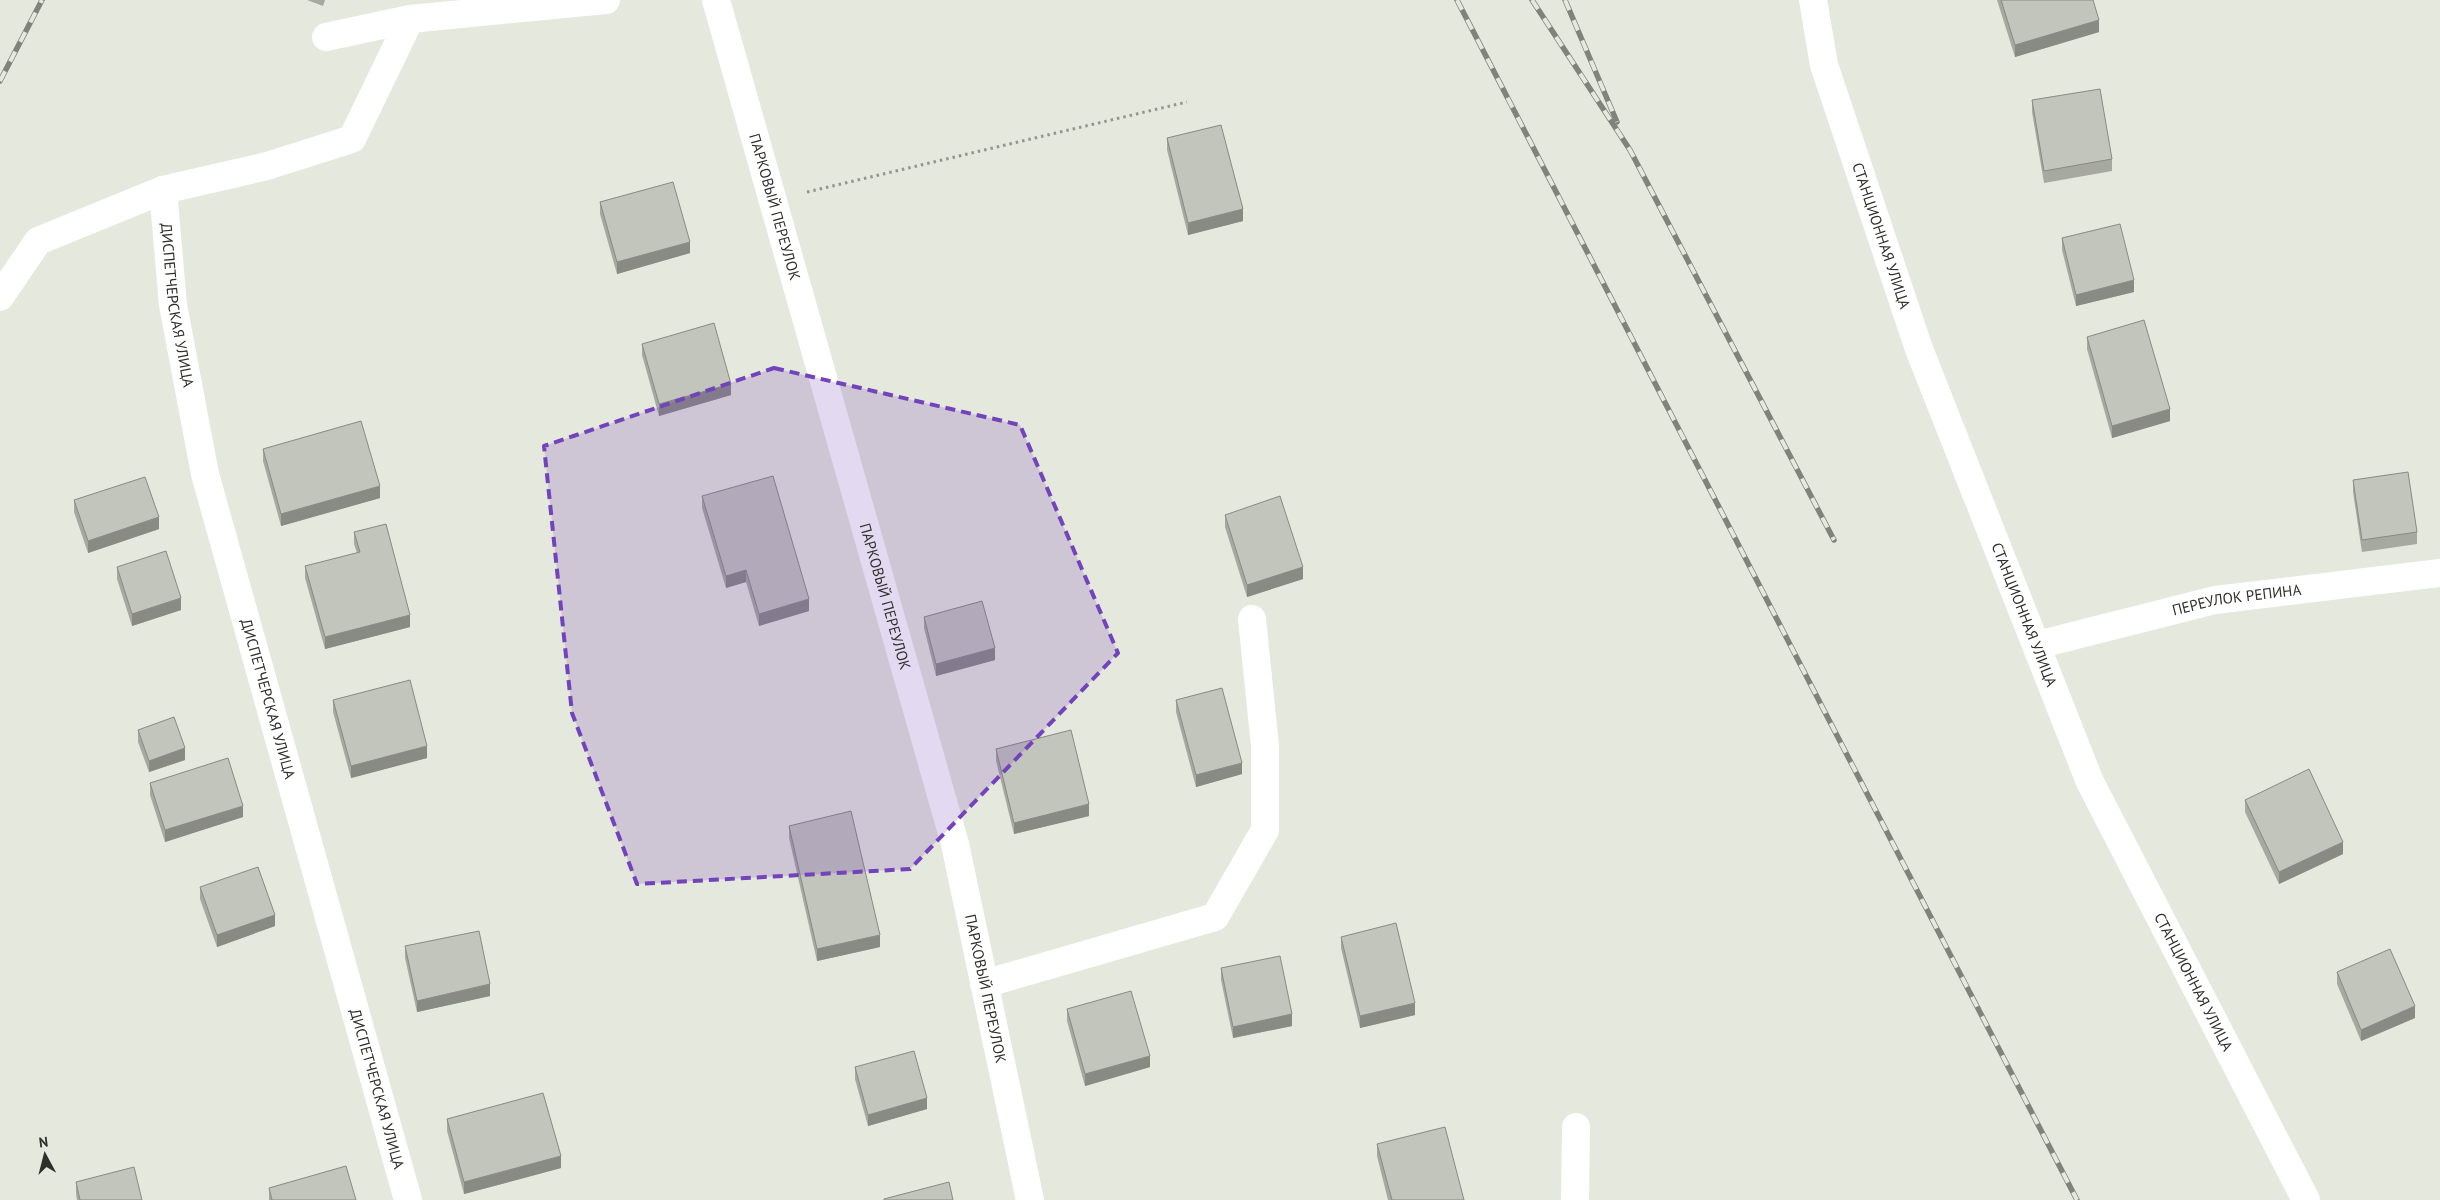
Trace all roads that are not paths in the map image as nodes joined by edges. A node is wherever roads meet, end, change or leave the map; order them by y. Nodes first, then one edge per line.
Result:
1 (606, 0) edge
2 (716, 0) edge
3 (1813, 0) edge
4 (410, 19) junction
5 (326, 37) dead end
6 (163, 190) junction
7 (0, 297) edge
8 (2440, 573) edge
9 (1252, 619) dead end
10 (2037, 644) junction
11 (984, 984) junction
12 (1576, 1127) dead end
13 (408, 1200) edge
14 (1030, 1200) edge
15 (1575, 1200) edge
16 (2306, 1200) edge

1 - 4 street
2 - 11 street, ПАРКОВЫЙ ПЕРЕУЛОК
3 - 10 street, СТАНЦИОННАЯ УЛИЦА
4 - 5 street
4 - 6 street
6 - 7 street
6 - 13 street, ДИСПЕТЧЕРСКАЯ УЛИЦА
8 - 10 street, ПЕРЕУЛОК РЕПИНА
9 - 11 street
10 - 16 street, СТАНЦИОННАЯ УЛИЦА
11 - 14 street, ПАРКОВЫЙ ПЕРЕУЛОК
12 - 15 street

